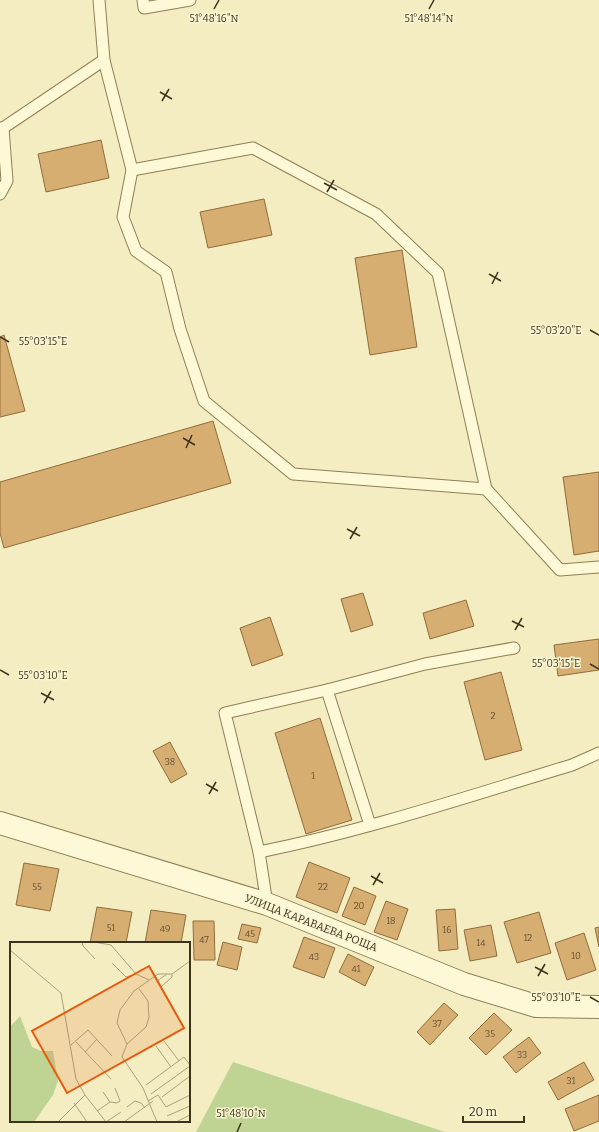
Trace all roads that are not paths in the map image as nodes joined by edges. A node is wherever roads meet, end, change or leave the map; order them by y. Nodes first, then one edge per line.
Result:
1 (99, 0) edge
2 (143, 0) edge
3 (190, 0) edge
4 (104, 60) junction
5 (2, 128) edge
6 (132, 170) junction
7 (0, 194) edge
8 (486, 489) junction
9 (599, 567) edge
10 (514, 648) dead end
11 (326, 690) junction
12 (599, 753) edge
13 (0, 823) edge
14 (370, 825) junction
15 (259, 852) junction
16 (266, 904) junction
17 (599, 1007) edge

1 - 4 lane
2 - 3 lane
4 - 5 lane
4 - 6 lane
5 - 7 lane
6 - 8 lane
6 - 8 lane
8 - 9 lane
10 - 11 lane
11 - 14 lane
11 - 15 lane
12 - 14 lane
13 - 16 street, УЛИЦА КАРАВАЕВА РОЩА
14 - 15 lane
15 - 16 lane
16 - 17 street, УЛИЦА КАРАВАЕВА РОЩА

